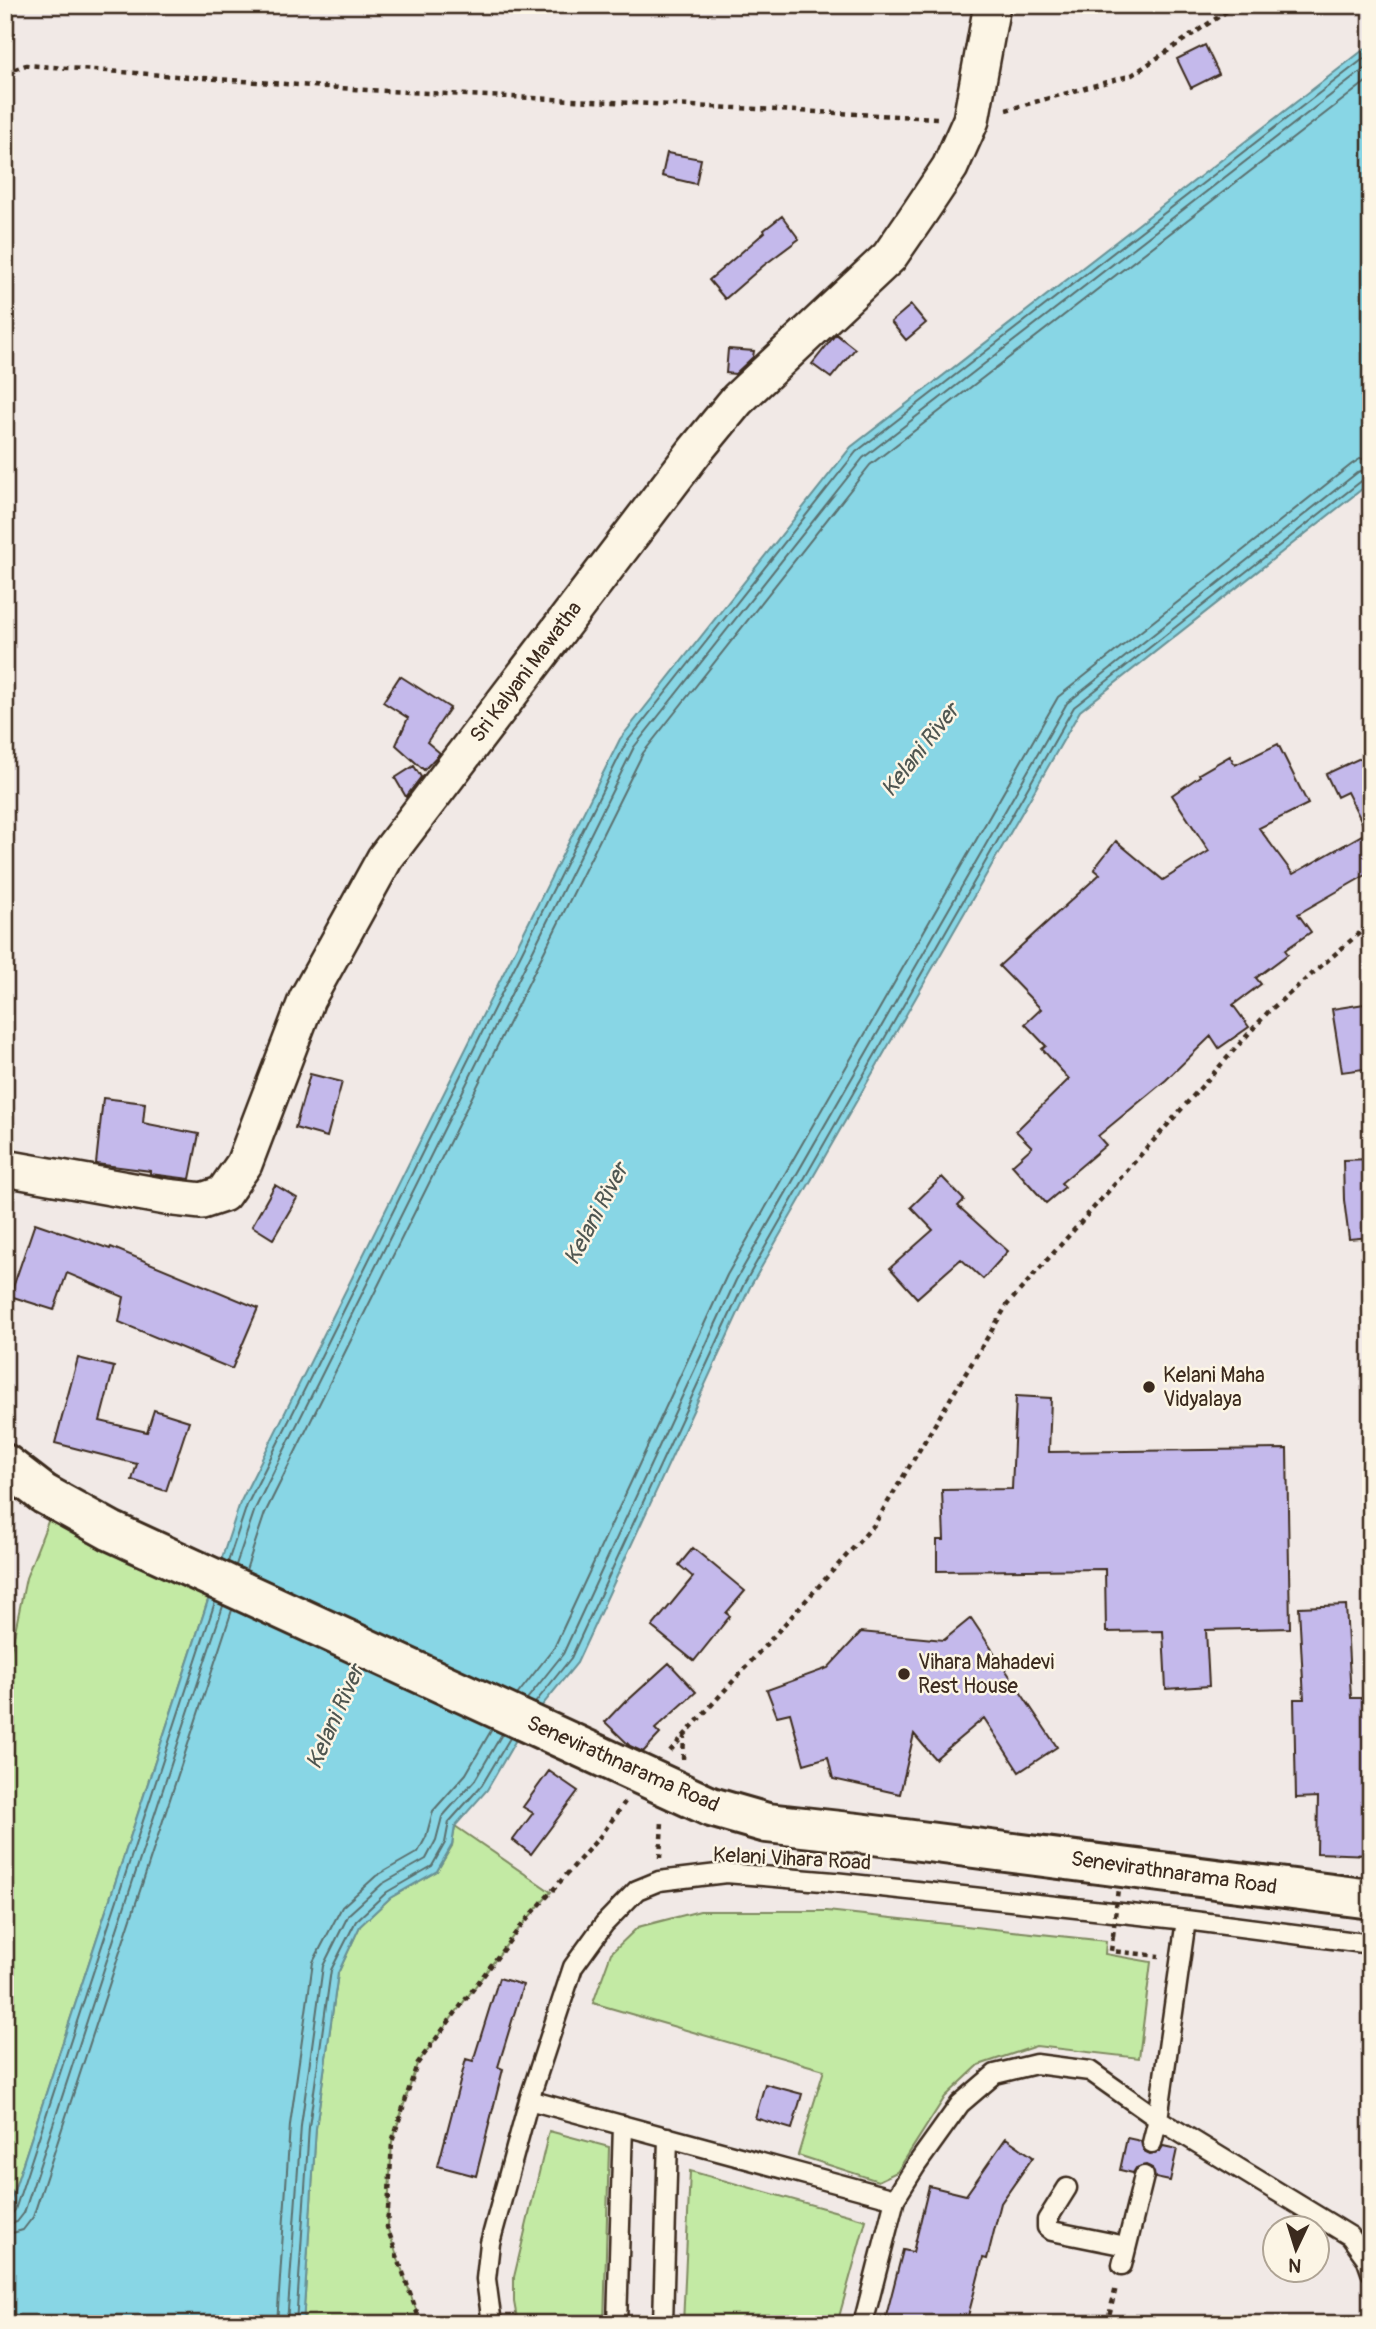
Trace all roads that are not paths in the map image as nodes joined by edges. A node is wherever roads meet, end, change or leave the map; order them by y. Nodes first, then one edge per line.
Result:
1 (992, 5) edge
2 (5, 1168) edge
3 (5, 1464) edge
4 (1371, 1899) edge
5 (1186, 1920) junction
6 (1371, 1944) edge
7 (529, 2100) junction
8 (1158, 2119) junction
9 (622, 2125) junction
10 (668, 2137) junction
11 (1152, 2143) dead end
12 (1143, 2175) dead end
13 (1067, 2188) dead end
14 (895, 2199) junction
15 (1126, 2246) junction
16 (1122, 2265) road end
17 (1371, 2272) edge
18 (492, 2324) edge
19 (617, 2324) edge
20 (663, 2324) edge
21 (863, 2324) edge

1 - 2 street, Sri Kalyani Mawatha
3 - 4 street, Senevirathnarama Road, bridge
5 - 6 lane, Kelani Vihara Road
5 - 7 lane, Kelani Vihara Road
5 - 8 lane
7 - 9 lane
7 - 18 lane, Kelani Vihara Road
8 - 11 lane
8 - 14 lane
8 - 17 lane
9 - 10 lane
9 - 19 lane
10 - 14 lane
10 - 20 lane
12 - 15 lane
13 - 15 lane
14 - 21 lane
15 - 16 lane

